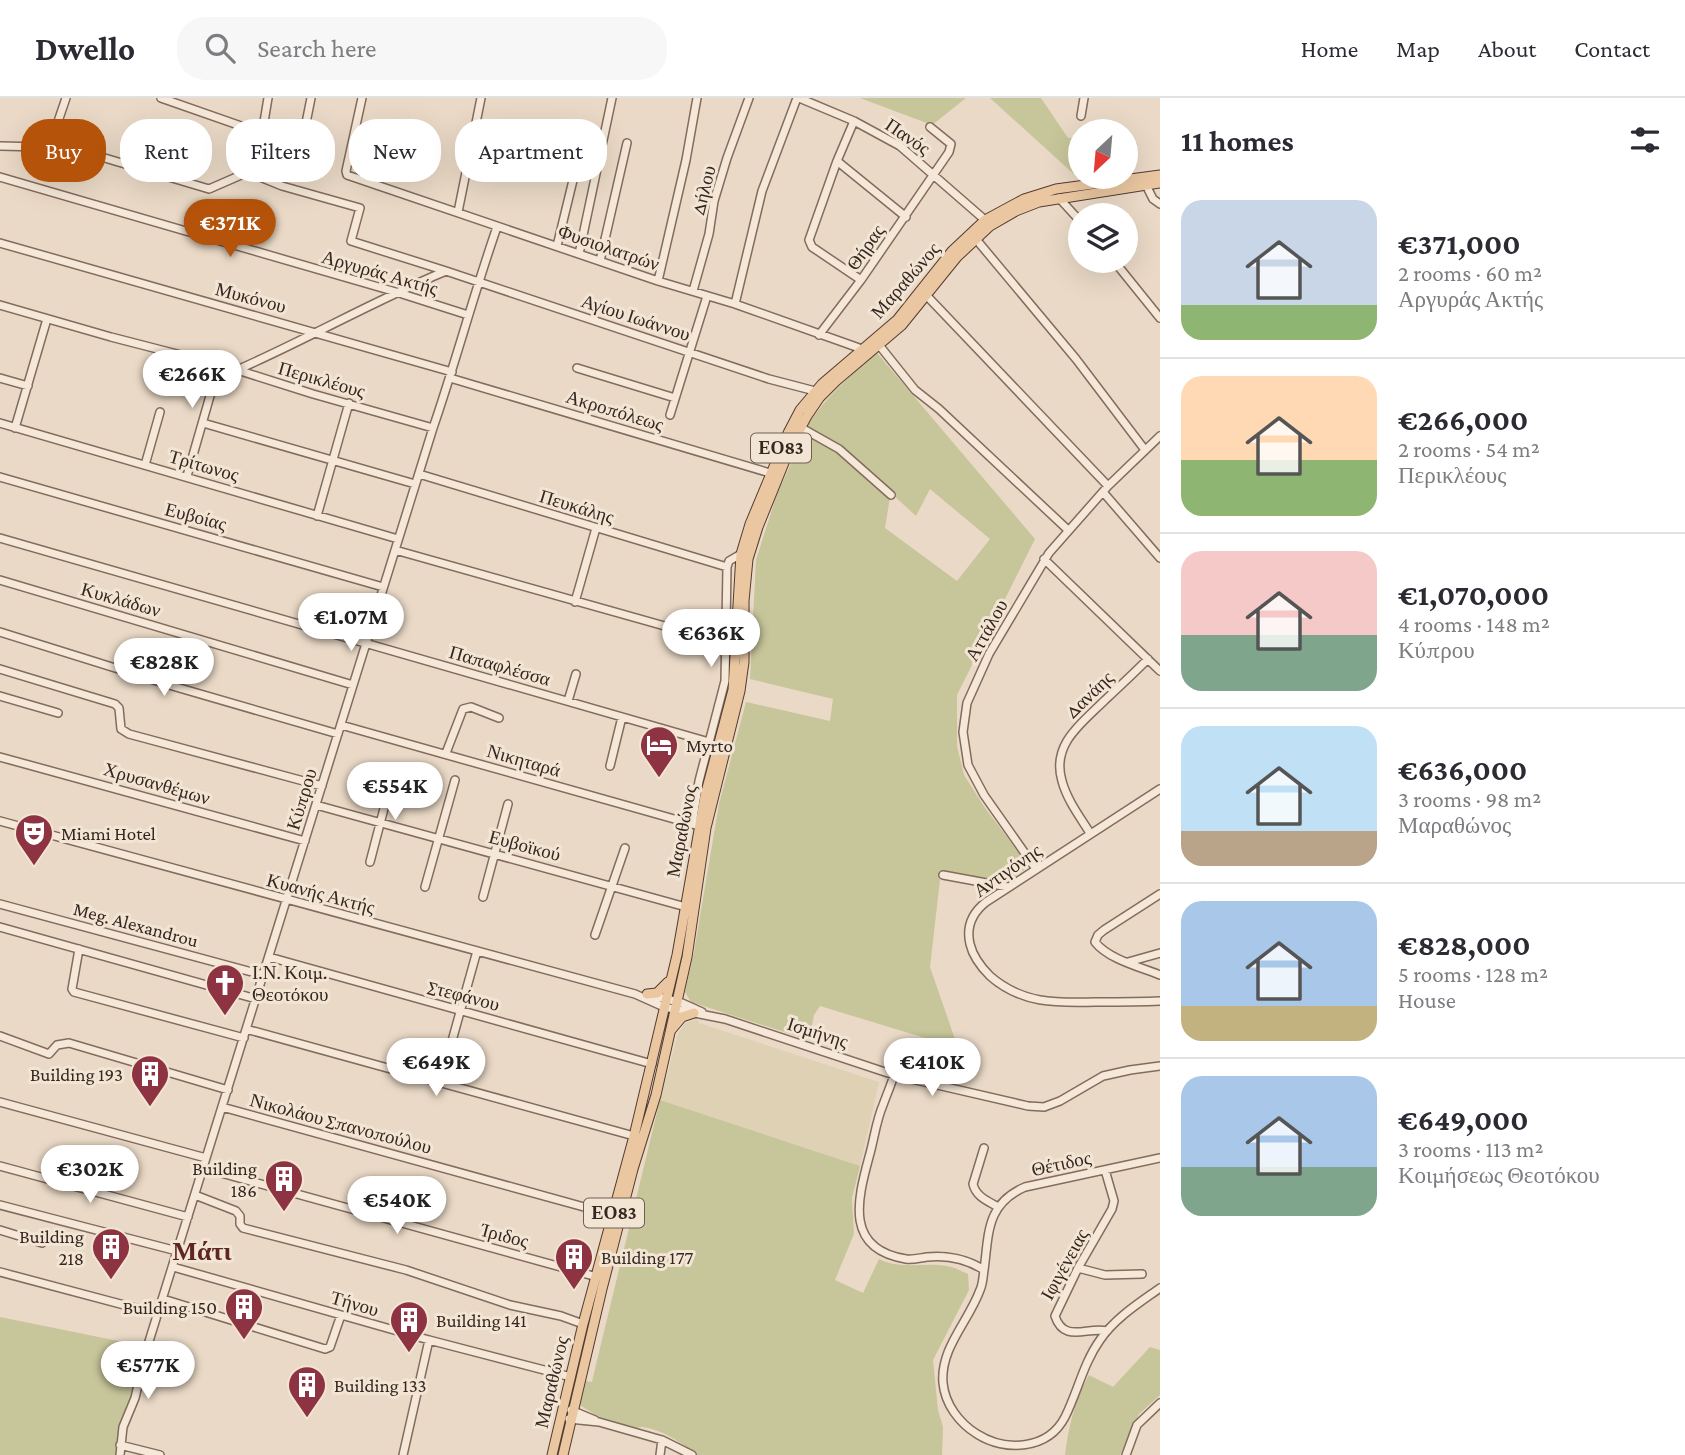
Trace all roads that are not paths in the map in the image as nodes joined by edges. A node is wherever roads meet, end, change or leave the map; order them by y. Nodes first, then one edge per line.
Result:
1 (66, 98) edge
2 (162, 98) edge
3 (268, 98) edge
4 (311, 98) edge
5 (362, 98) edge
6 (481, 98) edge
7 (612, 98) edge
8 (697, 98) edge
9 (749, 98) edge
10 (798, 98) edge
11 (1084, 98) edge
12 (1081, 116) dead end
13 (59, 119) edge
14 (264, 119) edge
15 (307, 119) edge
16 (226, 121) edge
17 (854, 121) junction
18 (930, 127) dead end
19 (627, 143) dead end
20 (0, 146) edge
21 (21, 147) edge
22 (106, 158) edge
23 (837, 161) junction
24 (934, 175) junction
25 (1160, 175) edge
26 (0, 177) edge
27 (572, 182) edge
28 (1160, 183) edge
29 (1146, 186) junction
30 (1059, 198) junction
31 (1160, 204) edge
32 (1068, 208) edge
33 (458, 212) junction
34 (906, 217) junction
35 (985, 220) junction
36 (497, 227) junction
37 (975, 238) junction
38 (0, 243) edge
39 (556, 246) junction
40 (579, 254) junction
41 (600, 261) junction
42 (446, 271) junction
43 (1124, 273) edge
44 (861, 280) junction
45 (478, 281) junction
46 (658, 281) junction
47 (694, 291) junction
48 (396, 292) junction
49 (707, 296) junction
50 (928, 296) junction
51 (0, 304) edge
52 (734, 304) junction
53 (468, 315) junction
54 (47, 318) junction
55 (1160, 318) edge
56 (318, 332) junction
57 (819, 335) junction
58 (879, 345) junction
59 (862, 349) junction
60 (690, 351) junction
61 (207, 363) junction
62 (577, 368) dead end
63 (234, 369) junction
64 (451, 375) junction
65 (0, 378) edge
66 (214, 382) junction
67 (28, 386) junction
68 (815, 391) junction
69 (675, 398) junction
70 (349, 403) junction
71 (160, 412) dead end
72 (670, 415) dead end
73 (203, 423) junction
74 (0, 424) edge
75 (800, 427) junction
76 (15, 428) junction
77 (433, 428) junction
78 (1160, 436) edge
79 (1145, 450) junction
80 (333, 458) junction
81 (145, 465) junction
82 (771, 473) junction
83 (419, 474) junction
84 (187, 476) junction
85 (0, 477) edge
86 (415, 484) junction
87 (1106, 489) junction
88 (891, 495) dead end
89 (317, 516) junction
90 (596, 528) junction
91 (1068, 530) junction
92 (0, 538) edge
93 (398, 539) junction
94 (395, 550) junction
95 (741, 554) junction
96 (1160, 558) edge
97 (1044, 559) junction
98 (727, 567) junction
99 (0, 580) edge
100 (383, 587) junction
101 (575, 602) junction
102 (0, 632) edge
103 (366, 643) junction
104 (725, 643) junction
105 (1148, 659) junction
106 (0, 669) edge
107 (1160, 671) edge
108 (576, 674) dead end
109 (353, 685) junction
110 (0, 696) edge
111 (568, 701) junction
112 (58, 713) dead end
113 (622, 717) junction
114 (499, 718) dead end
115 (341, 725) junction
116 (338, 734) junction
117 (709, 742) junction
118 (446, 754) junction
119 (0, 757) edge
120 (610, 766) dead end
121 (393, 774) dead end
122 (455, 780) dead end
123 (322, 786) junction
124 (1160, 789) edge
125 (508, 804) dead end
126 (316, 805) junction
127 (0, 821) edge
128 (380, 822) junction
129 (699, 825) junction
130 (1090, 833) junction
131 (439, 838) junction
132 (304, 841) junction
133 (625, 848) dead end
134 (496, 854) junction
135 (370, 862) dead end
136 (1036, 869) junction
137 (943, 875) dead end
138 (612, 885) junction
139 (425, 887) dead end
140 (1008, 887) junction
141 (1160, 894) edge
142 (483, 897) dead end
143 (286, 899) junction
144 (0, 904) edge
145 (686, 907) junction
146 (0, 927) edge
147 (595, 935) dead end
148 (79, 949) junction
149 (477, 951) junction
150 (1160, 953) edge
151 (269, 957) junction
152 (1128, 962) junction
153 (263, 975) junction
154 (673, 975) junction
155 (1160, 975) edge
156 (635, 994) junction
157 (647, 994) junction
158 (256, 999) junction
159 (1160, 1001) edge
160 (670, 1004) junction
161 (462, 1010) junction
162 (694, 1013) junction
163 (706, 1014) junction
164 (246, 1029) junction
165 (670, 1031) junction
166 (0, 1036) edge
167 (244, 1038) junction
168 (652, 1064) junction
169 (1160, 1066) edge
170 (894, 1074) junction
171 (440, 1084) junction
172 (228, 1090) junction
173 (0, 1102) edge
174 (222, 1107) junction
175 (634, 1136) junction
176 (984, 1148) dead end
177 (206, 1158) junction
178 (1160, 1158) edge
179 (0, 1166) edge
180 (203, 1168) junction
181 (1105, 1170) junction
182 (195, 1195) junction
183 (0, 1205) edge
184 (998, 1208) junction
185 (613, 1215) junction
186 (188, 1217) junction
187 (0, 1230) edge
188 (43, 1243) dead end
189 (177, 1251) junction
190 (173, 1267) junction
191 (1078, 1268) junction
192 (984, 1270) junction
193 (0, 1272) edge
194 (1142, 1274) dead end
195 (597, 1277) junction
196 (1160, 1288) edge
197 (163, 1299) junction
198 (158, 1314) junction
199 (341, 1315) junction
200 (583, 1324) junction
201 (1107, 1331) junction
202 (429, 1340) junction
203 (571, 1377) junction
204 (1160, 1402) edge
205 (562, 1412) junction
206 (573, 1415) junction
207 (662, 1440) junction
208 (120, 1445) junction
209 (552, 1453) edge
210 (120, 1455) edge
211 (160, 1455) edge
212 (403, 1455) edge
213 (563, 1455) edge
214 (660, 1455) edge
215 (692, 1455) edge
216 (1126, 1455) edge

1 - 13 street
2 - 16 street
3 - 14 street
4 - 15 street
5 - 33 street, Φυσιολατρών
6 - 33 street
7 - 40 street
8 - 46 street
9 - 47 street, Δήλου
10 - 17 street, Πανός
10 - 52 street
11 - 12 street
17 - 23 street
17 - 24 street, Πανός
18 - 24 street, Θήρας
19 - 41 street
20 - 21 street
22 - 42 street, Αγίου Ιωάννου
23 - 34 street
23 - 44 street
24 - 34 street, Θήρας
24 - 35 street, Πανός
25 - 35 main road, Μαραθώνος / ΕΟ83
26 - 48 street, Αργυράς Ακτής
27 - 39 street
28 - 29 main road, Μαραθώνος / ΕΟ83
29 - 30 main road, Μαραθώνος / ΕΟ83
29 - 31 street
30 - 32 street
30 - 37 main road, Μαραθώνος / ΕΟ83
33 - 36 street, Φυσιολατρών
34 - 44 street, Θήρας
35 - 59 main road, Μαραθώνος / ΕΟ83
36 - 39 street, Φυσιολατρών
36 - 45 street, Κύπρου
37 - 50 main road, Μαραθώνος / ΕΟ83
37 - 79 street
38 - 56 street, Μυκόνου
39 - 40 street, Φυσιολατρών
40 - 41 street, Φυσιολατρών
41 - 46 street, Φυσιολατρών
42 - 45 street, Αγίου Ιωάννου
42 - 48 street
43 - 55 street
44 - 57 street, Θήρας
45 - 53 street, Κύπρου
45 - 60 street, Αγίου Ιωάννου
46 - 47 street, Φυσιολατρών
47 - 49 street, Φυσιολατρών
48 - 53 street, Αργυράς Ακτής
48 - 56 street
49 - 52 street, Φυσιολατρών
49 - 60 street
50 - 58 main road, Μαραθώνος / ΕΟ83
50 - 87 street
51 - 54 street, Περικλέους
52 - 57 street, Φυσιολατρών
53 - 64 street, Κύπρου
54 - 61 street, Περικλέους
54 - 67 street
56 - 63 street
56 - 64 street, Μυκόνου
57 - 59 street, Φυσιολατρών
58 - 75 main road, Μαραθώνος / ΕΟ83
58 - 91 street
59 - 68 main road, Μαραθώνος / ΕΟ83
60 - 68 street, Αγίου Ιωάννου
60 - 69 street
61 - 63 street, Περικλέους
61 - 66 street
62 - 69 street
63 - 66 street
63 - 70 street, Περικλέους
64 - 77 street, Κύπρου
64 - 82 street, Ακροπόλεως
65 - 67 street
66 - 73 street
67 - 76 street
68 - 82 main road, Μαραθώνος / ΕΟ83
69 - 72 street
70 - 77 street, Περικλέους
70 - 80 street
71 - 81 street
73 - 80 street
73 - 84 street
74 - 76 street, Τρίτωνος
75 - 88 street
75 - 160 main road, Μαραθώνος / ΕΟ83
76 - 81 street, Τρίτωνος
77 - 83 street, Κύπρου
78 - 79 street, Αττάλου
79 - 87 street, Αττάλου
80 - 86 street
80 - 89 street
81 - 84 street, Τρίτωνος
82 - 95 main road, Μαραθώνος / ΕΟ83
83 - 86 street, Κύπρου
83 - 90 street, Πευκάλης
84 - 89 street, Τρίτωνος
85 - 100 street, Ευβοίας
86 - 93 street, Κύπρου
87 - 91 street, Αττάλου
87 - 96 street
89 - 93 street, Τρίτωνος
90 - 98 street, Πευκάλης
90 - 101 street
91 - 97 street, Αττάλου
92 - 103 street, Παπαφλέσσα
93 - 94 street, Κύπρου
94 - 100 street, Κύπρου
94 - 101 street
95 - 98 street
95 - 129 main road, Μαραθώνος / ΕΟ83
97 - 105 street
97 - 136 street, Αττάλου
98 - 104 street
99 - 109 street, Κυκλάδων
100 - 103 street, Κύπρου
101 - 104 street
102 - 116 street
103 - 109 street, Κύπρου
103 - 111 street, Παπαφλέσσα
104 - 117 street
105 - 107 street
105 - 130 street, Δανάης
106 - 123 street
108 - 111 street
109 - 115 street, Κύπρου
110 - 112 street
111 - 113 street, Παπαφλέσσα
113 - 117 street, Παπαφλέσσα
113 - 120 street
114 - 118 street
115 - 116 street, Κύπρου
115 - 118 street, Νικηταρά
116 - 123 street, Κύπρου
117 - 129 street
118 - 129 street, Νικηταρά
119 - 132 street, Χρυσανθέμων
121 - 128 street
122 - 131 street
123 - 126 street, Κύπρου
124 - 130 street, Αντιγόνης
125 - 134 street
126 - 128 street, Ευβοϊκού
126 - 132 street, Κύπρου
127 - 143 street, Κυανής Ακτής
128 - 131 street, Ευβοϊκού
128 - 135 street
129 - 145 main road, Μαραθώνος / ΕΟ83
130 - 136 street, Αντιγόνης
131 - 134 street, Ευβοϊκού
131 - 139 street
132 - 143 street, Κύπρου
133 - 138 street
134 - 138 street, Ευβοϊκού
134 - 142 street
136 - 140 street, Αντιγόνης
137 - 140 street
138 - 145 street, Ευβοϊκού
138 - 147 street
140 - 159 street, Αντιγόνης
141 - 152 street
143 - 149 street, Κυανής Ακτής
143 - 151 street, Κύπρου
144 - 153 street, Meg. Alexandrou
145 - 154 main road, Μαραθώνος / ΕΟ83
146 - 148 street
148 - 158 street
148 - 167 street
149 - 156 street, Κυανής Ακτής
149 - 161 street
150 - 152 street
151 - 153 street, Κύπρου
151 - 161 street, Στεφάνου
152 - 155 street
153 - 158 street, Κύπρου
154 - 157 main road
154 - 160 main road, Μαραθώνος / ΕΟ83
156 - 157 street, Κυανής Ακτής
156 - 160 street, Κυανής Ακτής
157 - 160 street, Κυανής Ακτής
158 - 164 street, Κύπρου
160 - 162 street
160 - 163 street
160 - 165 main road, Μαραθώνος / ΕΟ83
160 - 168 main road, Μαραθώνος / ΕΟ83
161 - 168 street, Στεφάνου
161 - 171 street
162 - 163 street
162 - 165 main road
163 - 170 street, Ισμήνης
164 - 167 street, Κύπρου
164 - 171 street
165 - 206 main road, Μαραθώνος / ΕΟ83
166 - 172 street
167 - 172 street, Κύπρου
168 - 175 main road, Μαραθώνος / ΕΟ83
169 - 170 street, Ισμήνης
170 - 192 street
171 - 175 street
172 - 174 street, Κύπρου
173 - 177 street
174 - 177 street, Κύπρου
174 - 185 street, Νικολάου Σπανοπούλου
175 - 185 main road, Μαραθώνος / ΕΟ83
176 - 184 street
177 - 180 street, Κύπρου
178 - 181 street, Θέτιδος
179 - 186 street
180 - 182 street, Κύπρου
180 - 195 street, Ίριδος
181 - 184 street, Θέτιδος
181 - 191 street, Ιφιγένειας
182 - 186 street, Κύπρου
182 - 200 street
183 - 189 street
184 - 192 street
185 - 195 main road, Μαραθώνος / ΕΟ83
186 - 189 street, Κύπρου
187 - 188 street
189 - 190 street, Κύπρου
190 - 197 street, Κύπρου
190 - 199 street, Τήνου
191 - 194 street
191 - 201 street, Ιφιγένειας
192 - 201 street
193 - 198 street
195 - 200 main road, Μαραθώνος / ΕΟ83
196 - 201 street
197 - 198 street, Κύπρου
197 - 199 street
198 - 208 street, Κύπρου
199 - 202 street, Τήνου
200 - 203 main road, Μαραθώνος / ΕΟ83
202 - 203 street, Τήνου
202 - 212 street
203 - 205 main road, Μαραθώνος / ΕΟ83
204 - 216 street
205 - 206 street
205 - 209 main road, Μαραθώνος / ΕΟ83
206 - 207 street
206 - 213 main road, Μαραθώνος / ΕΟ83
207 - 214 street
207 - 215 street
208 - 210 street, Κύπρου
208 - 211 street

